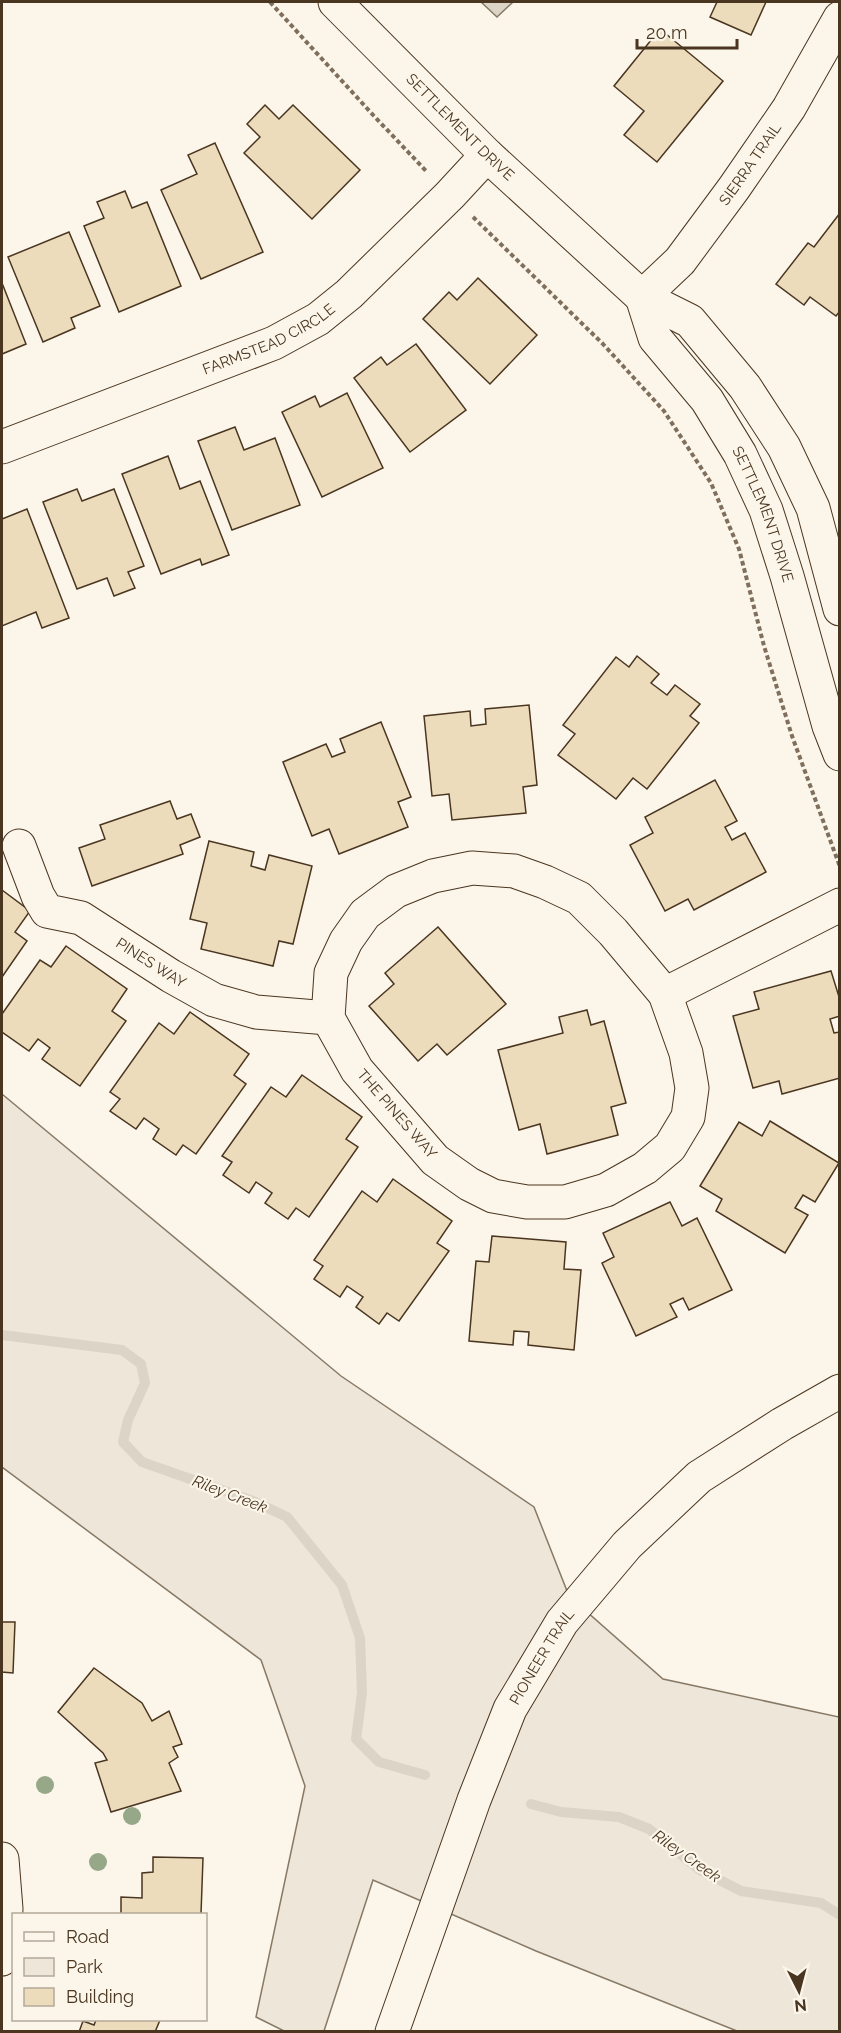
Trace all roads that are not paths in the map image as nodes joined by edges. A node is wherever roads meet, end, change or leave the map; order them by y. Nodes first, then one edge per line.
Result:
1 (335, 2) edge
2 (840, 18) edge
3 (487, 155) junction
4 (642, 297) junction
5 (2, 447) edge
6 (840, 609) edge
7 (840, 754) edge
8 (19, 846) dead end
9 (840, 905) edge
10 (664, 994) junction
11 (328, 1018) junction
12 (840, 1390) edge
13 (2, 1858) edge
14 (2, 1959) edge
15 (392, 2031) edge

1 - 3 street, SETTLEMENT DRIVE
2 - 4 street, SIERRA TRAIL
3 - 4 street, SETTLEMENT DRIVE
3 - 5 street, FARMSTEAD CIRCLE
4 - 6 street, SETTLEMENT DRIVE
4 - 7 street, SETTLEMENT DRIVE
8 - 11 street, PINES WAY
9 - 10 street
10 - 11 street, THE PINES WAY
10 - 11 street, THE PINES WAY
12 - 15 street, PIONEER TRAIL
13 - 14 street

